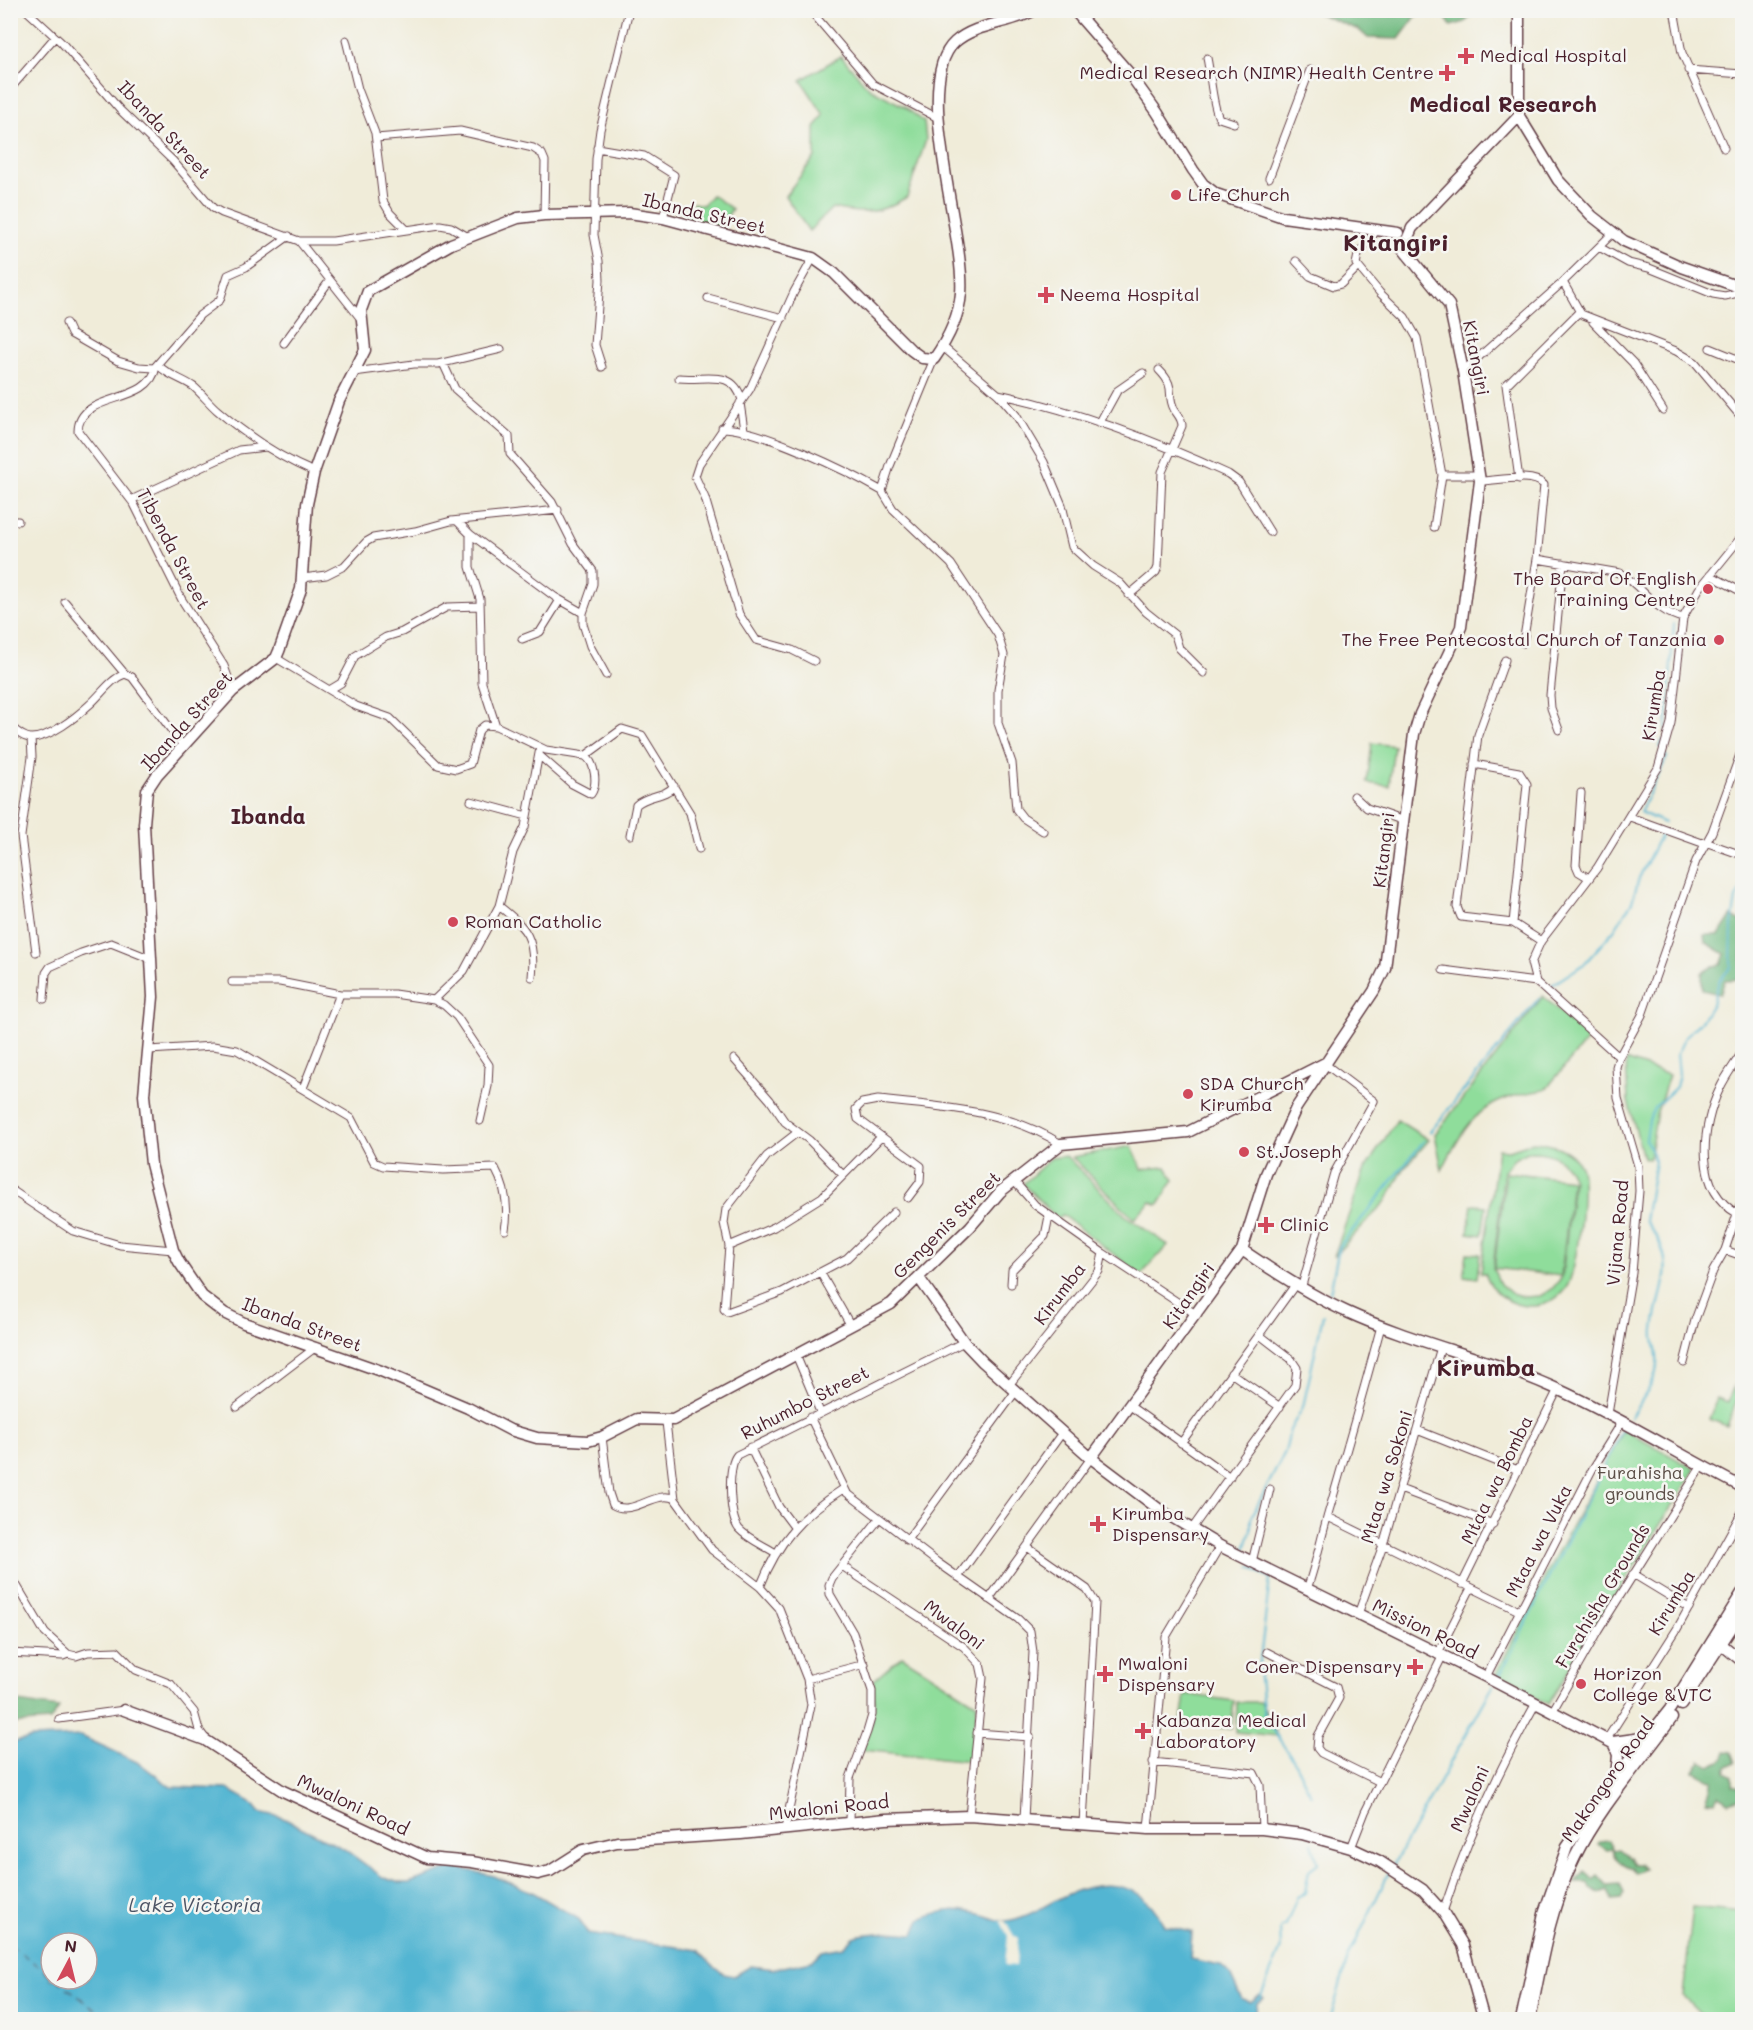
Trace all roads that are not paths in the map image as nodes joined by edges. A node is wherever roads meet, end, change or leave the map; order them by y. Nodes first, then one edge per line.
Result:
1 (26, 10) edge
2 (629, 10) edge
3 (810, 10) edge
4 (1035, 10) edge
5 (1074, 10) edge
6 (1519, 10) edge
7 (1674, 10) edge
8 (56, 37) junction
9 (346, 40) dead end
10 (1207, 58) dead end
11 (1310, 70) dead end
12 (1688, 70) junction
13 (1743, 74) edge
14 (10, 89) edge
15 (1519, 116) junction
16 (938, 118) junction
17 (1234, 123) dead end
18 (376, 138) junction
19 (597, 148) junction
20 (1724, 148) dead end
21 (1269, 178) dead end
22 (596, 213) junction
23 (544, 215) junction
24 (663, 218) junction
25 (406, 229) junction
26 (1612, 234) junction
27 (289, 236) junction
28 (468, 237) junction
29 (1399, 238) junction
30 (299, 241) junction
31 (1599, 247) junction
32 (813, 258) junction
33 (1296, 261) dead end
34 (1358, 267) junction
35 (330, 280) junction
36 (1563, 282) junction
37 (1743, 290) edge
38 (708, 298) dead end
39 (1578, 313) junction
40 (783, 318) junction
41 (1589, 318) junction
42 (361, 320) junction
43 (66, 323) dead end
44 (284, 343) dead end
45 (943, 347) junction
46 (1710, 348) dead end
47 (501, 349) dead end
48 (934, 360) junction
49 (1743, 361) edge
50 (443, 363) junction
51 (158, 366) junction
52 (602, 367) dead end
53 (1159, 370) dead end
54 (1463, 371) junction
55 (354, 372) junction
56 (1143, 373) dead end
57 (679, 378) dead end
58 (998, 394) junction
59 (741, 402) junction
60 (1663, 410) dead end
61 (1743, 418) edge
62 (1100, 422) junction
63 (722, 428) junction
64 (744, 430) junction
65 (266, 447) junction
66 (1170, 449) junction
67 (314, 472) junction
68 (1442, 475) junction
69 (1480, 478) junction
70 (1519, 479) junction
71 (882, 491) junction
72 (131, 500) junction
73 (558, 510) junction
74 (458, 521) junction
75 (1434, 527) dead end
76 (1270, 532) dead end
77 (470, 534) junction
78 (1743, 537) edge
79 (1537, 559) junction
80 (1563, 563) junction
81 (1710, 575) junction
82 (303, 578) junction
83 (1743, 592) edge
84 (1130, 595) junction
85 (560, 600) junction
86 (65, 602) dead end
87 (480, 606) junction
88 (583, 613) junction
89 (1683, 618) junction
90 (522, 639) dead end
91 (1523, 643) dead end
92 (276, 658) junction
93 (1505, 660) dead end
94 (814, 661) dead end
95 (1204, 673) dead end
96 (125, 674) junction
97 (606, 675) dead end
98 (331, 690) junction
99 (233, 691) junction
100 (10, 726) edge
101 (496, 726) junction
102 (1559, 730) dead end
103 (32, 738) junction
104 (183, 746) junction
105 (1742, 751) edge
106 (540, 752) junction
107 (585, 756) junction
108 (1474, 765) junction
109 (674, 786) junction
110 (1581, 793) dead end
111 (1354, 796) dead end
112 (471, 801) dead end
113 (527, 816) junction
114 (1630, 817) junction
115 (1404, 821) junction
116 (1043, 831) dead end
117 (630, 835) dead end
118 (1705, 843) junction
119 (699, 849) dead end
120 (1743, 855) edge
121 (1589, 878) junction
122 (499, 906) junction
123 (1513, 922) junction
124 (1542, 941) junction
125 (36, 952) dead end
126 (151, 959) junction
127 (1443, 970) dead end
128 (532, 977) dead end
129 (232, 982) dead end
130 (1536, 982) junction
131 (340, 994) junction
132 (44, 999) dead end
133 (434, 1000) junction
134 (149, 1050) junction
135 (1743, 1052) edge
136 (1618, 1057) junction
137 (734, 1059) dead end
138 (1326, 1063) junction
139 (303, 1088) junction
140 (480, 1121) dead end
141 (798, 1132) junction
142 (881, 1137) junction
143 (1061, 1144) junction
144 (843, 1175) junction
145 (1014, 1181) junction
146 (10, 1189) edge
147 (908, 1198) dead end
148 (1743, 1199) edge
149 (894, 1212) dead end
150 (1738, 1214) junction
151 (1050, 1216) junction
152 (505, 1230) dead end
153 (729, 1246) junction
154 (173, 1250) junction
155 (1242, 1250) junction
156 (1725, 1250) junction
157 (1103, 1253) junction
158 (1743, 1256) edge
159 (820, 1272) junction
160 (919, 1278) junction
161 (1011, 1284) dead end
162 (1298, 1287) junction
163 (1197, 1315) junction
164 (851, 1326) junction
165 (1381, 1326) junction
166 (1261, 1336) junction
167 (964, 1342) junction
168 (316, 1347) junction
169 (1441, 1347) junction
170 (796, 1355) junction
171 (1684, 1363) dead end
172 (1231, 1373) junction
173 (1012, 1388) junction
174 (1558, 1389) junction
175 (1130, 1406) junction
176 (237, 1407) dead end
177 (1280, 1407) junction
178 (820, 1412) junction
179 (1608, 1414) junction
180 (810, 1417) junction
181 (666, 1422) junction
182 (1622, 1422) junction
183 (1417, 1430) junction
184 (1062, 1433) junction
185 (602, 1437) junction
186 (1181, 1443) junction
187 (750, 1447) junction
188 (1091, 1458) junction
189 (1701, 1467) junction
190 (1518, 1470) junction
191 (1230, 1477) junction
192 (1743, 1487) edge
193 (843, 1489) junction
194 (1270, 1489) dead end
195 (1400, 1489) junction
196 (675, 1499) junction
197 (1743, 1512) edge
198 (1328, 1517) junction
199 (879, 1519) junction
200 (1493, 1524) junction
201 (794, 1527) junction
202 (1191, 1530) junction
203 (907, 1540) junction
204 (1383, 1545) junction
205 (1220, 1546) junction
206 (1027, 1547) junction
207 (776, 1553) junction
208 (1252, 1562) junction
209 (842, 1566) junction
210 (10, 1574) edge
211 (1633, 1575) junction
212 (958, 1577) junction
213 (1462, 1584) junction
214 (760, 1587) junction
215 (1471, 1588) junction
216 (1307, 1589) junction
217 (1743, 1593) edge
218 (990, 1599) junction
219 (1689, 1608) junction
220 (1519, 1611) junction
221 (1743, 1612) edge
222 (1358, 1614) junction
223 (1718, 1642) junction
224 (1267, 1652) dead end
225 (10, 1653) edge
226 (68, 1654) junction
227 (1439, 1656) junction
228 (1743, 1661) edge
229 (865, 1664) junction
230 (1488, 1678) junction
231 (807, 1679) junction
232 (1536, 1703) junction
233 (113, 1706) dead end
234 (124, 1710) junction
235 (1552, 1712) junction
236 (59, 1719) dead end
237 (1653, 1731) junction
238 (977, 1733) junction
239 (1029, 1737) junction
240 (205, 1740) junction
241 (1610, 1741) junction
242 (1639, 1757) junction
243 (1153, 1762) junction
244 (1616, 1777) junction
245 (1380, 1782) junction
246 (969, 1816) junction
247 (1024, 1819) junction
248 (849, 1822) junction
249 (1083, 1824) junction
250 (1148, 1828) junction
251 (785, 1829) junction
252 (1262, 1829) junction
253 (1351, 1848) junction
254 (1443, 1912) junction
255 (1484, 2019) edge
256 (1523, 2019) edge

1 - 8 street, Ibanda Street
2 - 19 street
3 - 16 street
4 - 16 street
5 - 29 street
6 - 15 street
7 - 12 street
8 - 14 street
8 - 27 street, Ibanda Street
9 - 18 street
10 - 17 street
11 - 21 street
12 - 13 street
12 - 20 street
15 - 26 street
15 - 29 street
16 - 45 street
18 - 23 street
18 - 25 street
19 - 22 street
19 - 24 street
22 - 23 street, Ibanda Street
22 - 24 street, Ibanda Street
22 - 52 street
23 - 28 street, Ibanda Street
24 - 32 street, Ibanda Street
25 - 28 street
25 - 30 street
26 - 31 street
26 - 37 street
27 - 30 street, Ibanda Street
27 - 51 street
28 - 42 street, Ibanda Street
29 - 34 street
29 - 54 street, Kitangiri
30 - 35 street
31 - 36 street
31 - 37 street
32 - 40 street
32 - 48 street, Ibanda Street
33 - 34 street
34 - 68 street
35 - 42 street
35 - 44 street
36 - 39 street
36 - 54 street
38 - 40 street
39 - 41 street
39 - 70 street
40 - 59 street
41 - 60 street
41 - 61 street
42 - 55 street, Ibanda Street
43 - 51 street
45 - 48 street
45 - 58 street
46 - 49 street
47 - 50 street
48 - 71 street
50 - 55 street
50 - 73 street
51 - 65 street
51 - 72 street, Tibenda Street
53 - 66 street
54 - 69 street, Kitangiri
55 - 67 street, Ibanda Street
56 - 62 street
57 - 59 street
58 - 62 street
58 - 84 street
59 - 63 street
59 - 64 street
62 - 66 street
63 - 64 street
63 - 94 street
64 - 71 street
65 - 67 street
65 - 72 street
66 - 76 street
66 - 84 street
67 - 82 street, Ibanda Street
68 - 69 street
68 - 75 street
69 - 70 street
69 - 115 street, Kitangiri
70 - 79 street
71 - 116 street
72 - 99 street, Tibenda Street
73 - 74 street
73 - 88 street
74 - 77 street
74 - 82 street
77 - 85 street
77 - 87 street
78 - 81 street, Kirumba
79 - 80 street
79 - 91 street
80 - 89 street
80 - 102 street
81 - 83 street
81 - 89 street, Kirumba
82 - 92 street, Ibanda Street
84 - 95 street
85 - 88 street
85 - 90 street
86 - 96 street
87 - 98 street
87 - 101 street
88 - 97 street
89 - 114 street, Kirumba
92 - 98 street
92 - 99 street, Ibanda Street
93 - 108 street
96 - 103 street
96 - 104 street
98 - 101 street
99 - 104 street, Ibanda Street
100 - 103 street
101 - 106 street
103 - 125 street
104 - 126 street, Ibanda Street
105 - 118 street
106 - 107 street
106 - 107 street
106 - 113 street
107 - 109 street
108 - 123 street
108 - 123 street
109 - 117 street
109 - 119 street
110 - 121 street
111 - 115 street
112 - 113 street
113 - 122 street
114 - 118 street
114 - 121 street, Kirumba
115 - 138 street, Kitangiri
118 - 120 street
118 - 136 street
121 - 124 street, Kirumba
122 - 128 street
122 - 133 street
123 - 124 street
124 - 130 street, Kirumba
126 - 132 street
126 - 134 street, Ibanda Street
127 - 130 street
129 - 131 street
130 - 136 street
131 - 133 street
131 - 139 street
133 - 140 street
134 - 139 street
134 - 154 street, Ibanda Street
135 - 150 street
136 - 179 street, Vijana Road
137 - 141 street
138 - 143 street
138 - 155 street, Kitangiri
138 - 162 street
139 - 152 street
141 - 144 street
141 - 153 street
142 - 143 street
142 - 144 street
142 - 147 street
143 - 145 street, Gengenis Street
144 - 153 street
145 - 151 street, Kirumba
145 - 160 street, Gengenis Street
146 - 154 street
148 - 150 street
149 - 159 street
150 - 156 street
151 - 157 street, Kirumba
151 - 161 street
153 - 159 street
154 - 168 street, Ibanda Street
155 - 162 street
155 - 163 street, Kitangiri
156 - 158 street
156 - 171 street
157 - 163 street
157 - 173 street, Kirumba
159 - 164 street
160 - 164 street, Gengenis Street
160 - 167 street
162 - 165 street
162 - 166 street
163 - 175 street, Kitangiri
164 - 170 street, Gengenis Street
165 - 169 street
165 - 198 street
166 - 172 street
166 - 177 street
167 - 173 street
167 - 178 street, Ruhumbo Street
168 - 176 street
168 - 185 street, Ibanda Street
169 - 174 street
169 - 183 street, Mtaa wa Sokoni
170 - 178 street
170 - 181 street, Gengenis Street
172 - 177 street
172 - 186 street
173 - 184 street
173 - 203 street
174 - 179 street
174 - 190 street, Mtaa wa Bomba
175 - 186 street
175 - 188 street, Kitangiri
177 - 191 street
178 - 180 street, Ruhumbo Street
179 - 182 street
180 - 187 street, Ruhumbo Street
180 - 193 street
181 - 185 street
181 - 196 street
182 - 189 street
182 - 220 street, Mtaa wa Vuka
183 - 190 street
183 - 195 street, Mtaa wa Sokoni
184 - 188 street
184 - 212 street
185 - 196 street
186 - 191 street
187 - 201 street
187 - 207 street, Ruhumbo Street
188 - 202 street, Mission Road
188 - 206 street
189 - 192 street
189 - 211 street, Furahisha Grounds
190 - 200 street, Mtaa wa Bomba
191 - 202 street
193 - 199 street
193 - 201 street
194 - 208 street
195 - 200 street
195 - 204 street, Mtaa wa Sokoni
196 - 214 street
197 - 219 street, Kirumba
198 - 204 street
198 - 216 street
199 - 203 street
199 - 209 street
200 - 213 street, Mtaa wa Bomba
201 - 207 street
202 - 205 street, Mission Road
203 - 212 street
204 - 213 street
204 - 222 street, Mtaa wa Sokoni
205 - 208 street, Mission Road
205 - 243 street
206 - 218 street
206 - 249 street
207 - 214 street
208 - 216 street, Mission Road
209 - 229 street
209 - 238 street, Mwaloni
210 - 226 street
211 - 219 street
211 - 235 street, Furahisha Grounds
212 - 218 street
213 - 215 street
214 - 231 street
215 - 220 street
215 - 227 street
216 - 222 street, Mission Road
217 - 223 street, Makongoro Road
218 - 239 street
219 - 241 street, Kirumba
220 - 230 street, Mtaa wa Vuka
221 - 223 street, Makongoro Road
222 - 227 street, Mission Road
223 - 228 street
223 - 237 street, Makongoro Road
223 - 242 street, Makongoro Road
224 - 245 street
225 - 226 street
226 - 240 street
227 - 230 street, Mission Road
227 - 245 street
229 - 231 street
229 - 248 street
230 - 232 street, Mission Road
231 - 251 street
232 - 235 street, Mission Road
232 - 254 street, Mwaloni
233 - 234 street
234 - 236 street
234 - 240 street, Mwaloni Road
235 - 241 street, Mission Road
237 - 241 street
237 - 242 street, Makongoro Road
238 - 239 street
238 - 246 street, Mwaloni
239 - 247 street
240 - 251 street, Mwaloni Road
241 - 242 street, Mission Road
241 - 244 street
242 - 244 street, Makongoro Road
242 - 256 street, Makongoro Road
243 - 250 street
243 - 252 street
244 - 256 street, Makongoro Road
245 - 253 street
246 - 247 street, Mwaloni Road
246 - 248 street, Mwaloni Road
247 - 249 street, Mwaloni Road
248 - 251 street, Mwaloni Road
249 - 250 street, Mwaloni Road
250 - 252 street, Mwaloni Road
252 - 253 street, Mwaloni Road
253 - 254 street, Mwaloni Road
254 - 255 street, Mwaloni Road

